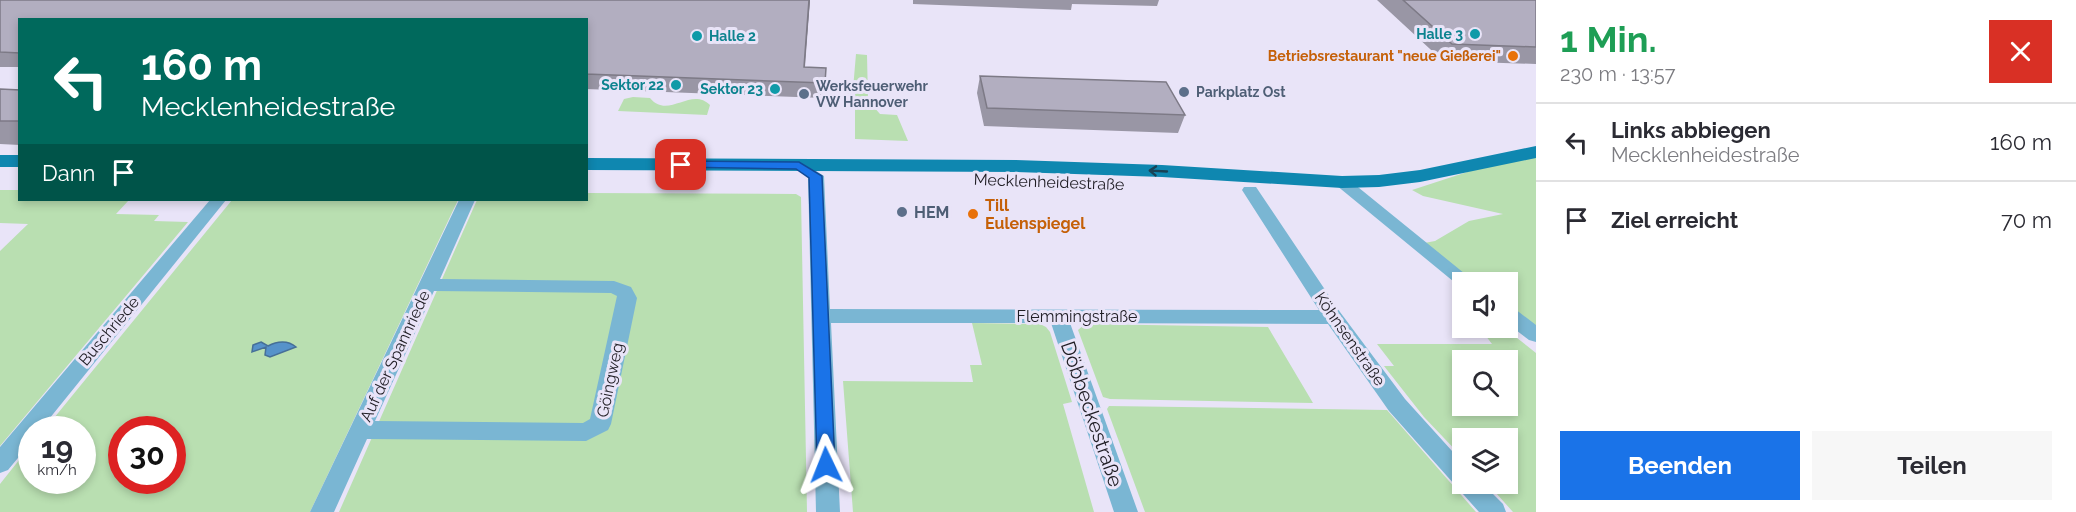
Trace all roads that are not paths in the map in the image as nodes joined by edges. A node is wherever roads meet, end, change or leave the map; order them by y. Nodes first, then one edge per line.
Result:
1 (1536, 152) edge
2 (0, 160) edge
3 (18, 161) edge
4 (588, 164) edge
5 (1016, 166) junction
6 (807, 171) junction
7 (0, 172) edge
8 (18, 172) edge
9 (588, 176) edge
10 (991, 180) junction
11 (1349, 188) junction
12 (1250, 190) junction
13 (217, 201) edge
14 (467, 201) edge
15 (1454, 272) edge
16 (428, 285) junction
17 (820, 316) junction
18 (1058, 316) junction
19 (1333, 317) junction
20 (1518, 322) edge
21 (1536, 336) edge
22 (360, 430) junction
23 (0, 463) edge
24 (1452, 467) edge
25 (1477, 494) edge
26 (322, 512) edge
27 (828, 512) edge
28 (1126, 512) edge
29 (1494, 512) edge

1 - 11 main road, Mecklenheidestraße
2 - 3 main road
4 - 6 main road, Mecklenheidestraße
5 - 6 main road, Mecklenheidestraße
5 - 10 main road
11 -> 5 main road, Mecklenheidestraße
6 - 9 main road, Mecklenheidestraße
6 - 10 main road, Mecklenheidestraße
6 - 17 street
7 - 8 main road
10 - 12 main road, Mecklenheidestraße
11 - 12 main road, Mecklenheidestraße
11 - 15 street
12 - 19 street, Köhnsenstraße
13 - 23 street, Buschriede
14 - 16 street, Auf der Spannriede
16 - 22 street, Auf der Spannriede
16 - 22 street, Göingweg
17 - 18 street, Flemmingstraße
17 - 27 street
18 - 19 street, Flemmingstraße
18 - 28 street, Döbbeckestraße
19 - 24 street, Köhnsenstraße
20 - 21 street
22 - 26 street, Auf der Spannriede
25 - 29 street

